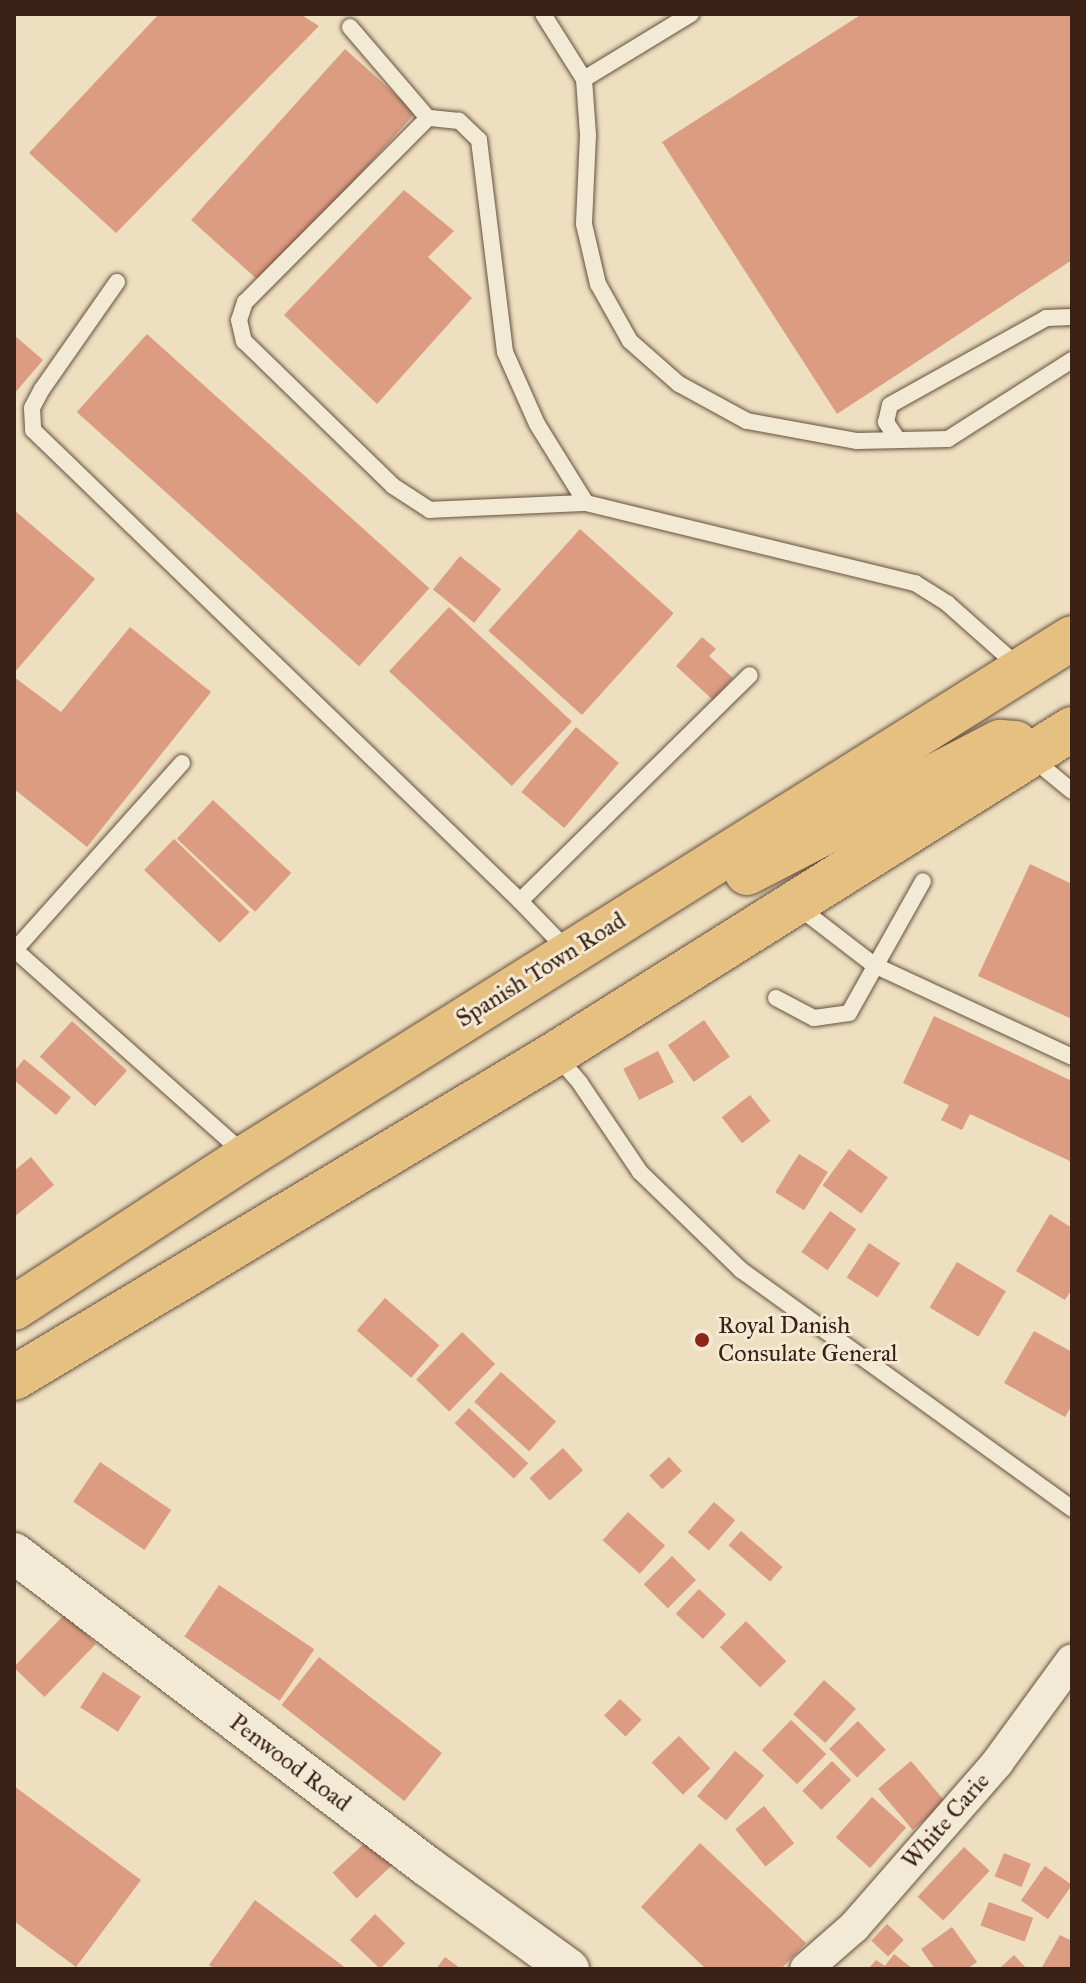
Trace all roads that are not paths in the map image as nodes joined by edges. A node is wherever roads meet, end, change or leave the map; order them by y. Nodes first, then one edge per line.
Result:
1 (543, 14) edge
2 (691, 14) edge
3 (350, 27) dead end
4 (584, 79) junction
5 (428, 118) junction
6 (117, 282) dead end
7 (1072, 317) edge
8 (1072, 360) edge
9 (898, 440) junction
10 (586, 503) junction
11 (1072, 638) edge
12 (1021, 669) junction
13 (750, 675) dead end
14 (1072, 729) edge
15 (1030, 756) junction
16 (182, 763) dead end
17 (1072, 791) edge
18 (923, 881) dead end
19 (520, 901) junction
20 (795, 904) junction
21 (15, 951) edge
22 (569, 953) junction
23 (874, 965) junction
24 (776, 998) dead end
25 (555, 1054) junction
26 (1072, 1057) edge
27 (247, 1156) junction
28 (18, 1303) edge
29 (14, 1378) edge
30 (1072, 1509) edge
31 (14, 1553) edge
32 (1072, 1660) edge
33 (569, 1969) edge
34 (806, 1969) edge

1 - 4 lane
2 - 4 lane
3 - 5 lane
4 - 9 lane
5 - 10 lane
5 - 10 lane
6 - 19 lane
7 - 9 lane
8 - 9 lane
10 - 12 lane
11 - 12 highway, Spanish Town Road
12 - 22 highway, Spanish Town Road
13 - 19 lane
14 - 15 highway
15 - 17 lane
15 - 20 highway
15 - 22 highway
16 - 21 lane
18 - 23 lane
19 - 22 lane
20 - 23 lane
20 - 25 highway
21 - 27 lane
22 - 27 highway, Spanish Town Road
23 - 24 lane
23 - 26 lane
25 - 29 highway
25 - 30 lane
27 - 28 highway, Spanish Town Road
31 - 33 street, Penwood Road
32 - 34 street, White Carie

